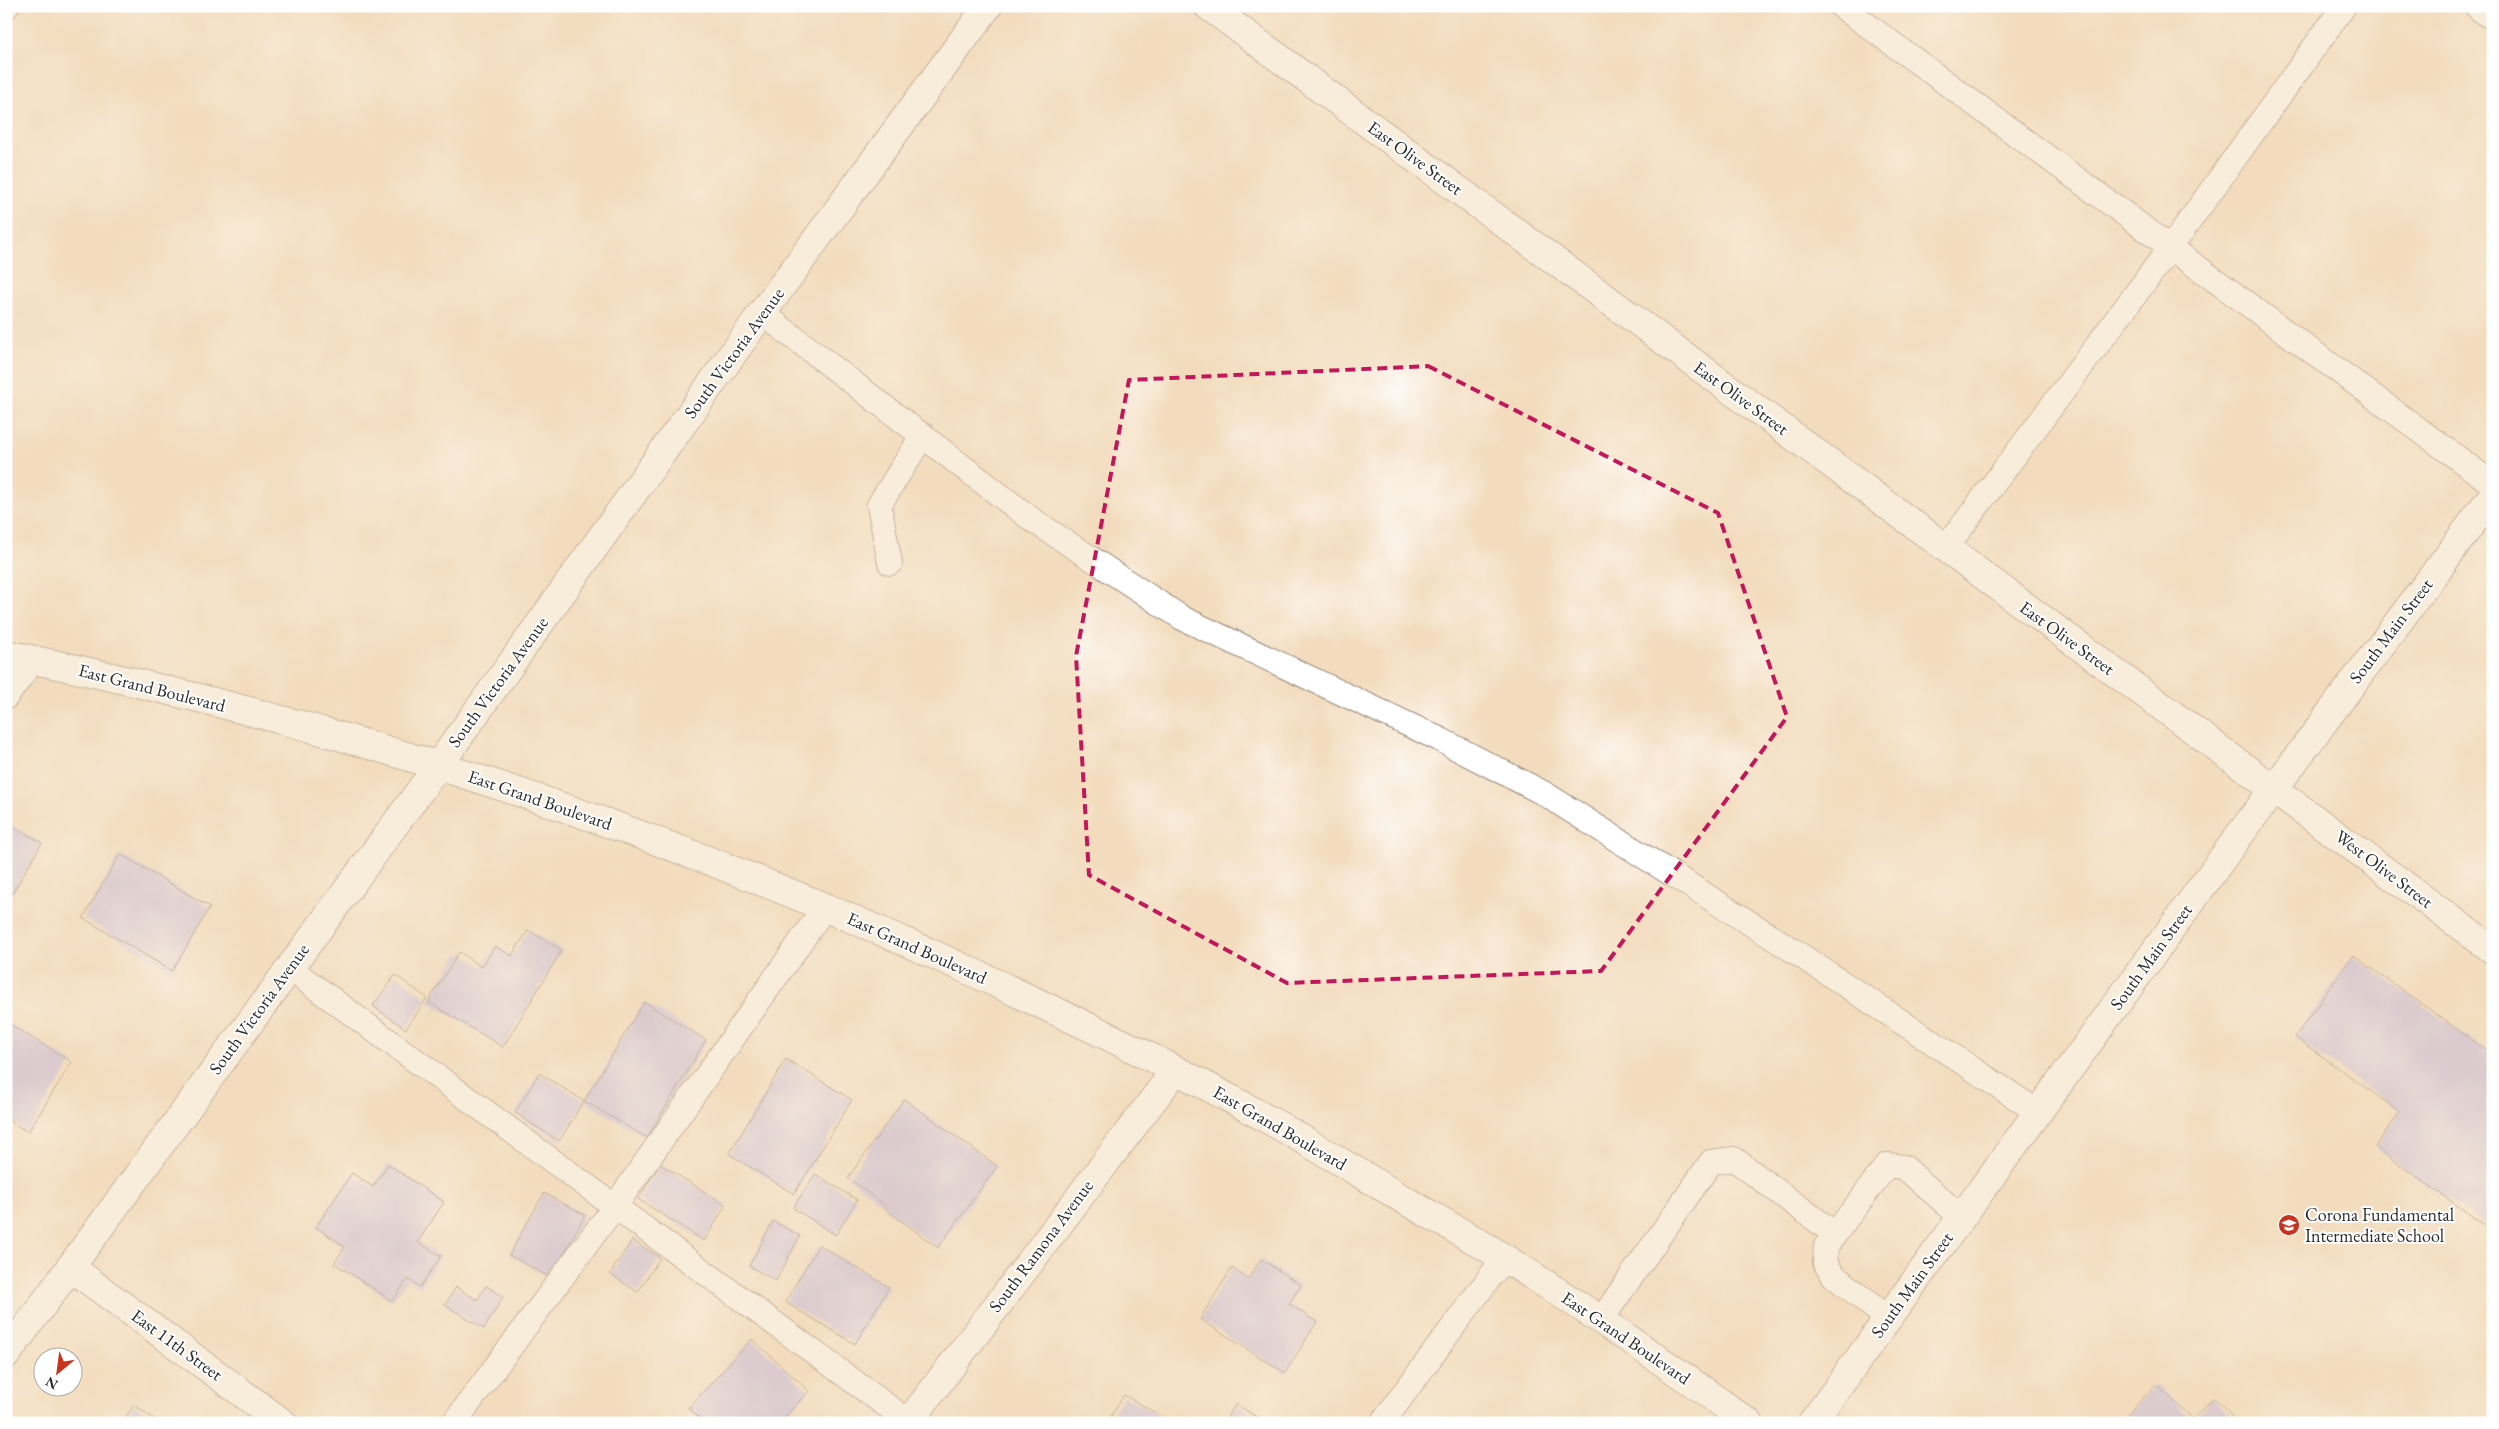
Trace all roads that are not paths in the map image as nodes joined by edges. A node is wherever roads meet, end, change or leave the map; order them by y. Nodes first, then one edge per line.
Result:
1 (988, 6) edge
2 (1208, 6) edge
3 (1841, 6) edge
4 (2344, 6) edge
5 (2479, 6) edge
6 (2493, 16) edge
7 (2170, 248) junction
8 (762, 313) junction
9 (923, 435) junction
10 (2493, 484) edge
11 (2493, 495) edge
12 (1945, 549) junction
13 (890, 564) dead end
14 (6, 654) edge
15 (34, 659) junction
16 (6, 697) edge
17 (438, 766) junction
18 (2274, 789) junction
19 (825, 907) junction
20 (2493, 950) edge
21 (289, 968) junction
22 (1175, 1071) junction
23 (2038, 1112) junction
24 (614, 1206) junction
25 (1961, 1217) junction
26 (1835, 1234) junction
27 (1504, 1258) junction
28 (70, 1267) junction
29 (1887, 1318) junction
30 (1601, 1320) junction
31 (6, 1355) edge
32 (908, 1422) edge
33 (283, 1423) edge
34 (454, 1423) edge
35 (1382, 1423) edge
36 (1749, 1423) edge
37 (1812, 1423) edge

1 - 8 street, South Victoria Avenue
2 - 12 street, East Olive Street
3 - 7 lane
4 - 7 lane
5 - 6 street
7 - 10 lane
7 - 12 lane
8 - 9 lane
8 - 17 street, South Victoria Avenue
9 - 13 lane
9 - 23 lane
11 - 18 street, South Main Street
12 - 18 street, East Olive Street
14 - 15 street, East Grand Boulevard
15 - 16 lane
15 - 17 street, East Grand Boulevard
17 - 19 street, East Grand Boulevard
17 - 21 street, South Victoria Avenue
18 - 20 street, West Olive Street
18 - 23 street, South Main Street
19 - 22 street, East Grand Boulevard
19 - 24 lane
21 - 24 lane
21 - 28 street, South Victoria Avenue
22 - 27 street, East Grand Boulevard
22 - 32 street, South Ramona Avenue
23 - 25 street, South Main Street
24 - 32 lane
24 - 34 lane
25 - 26 lane
25 - 29 street, South Main Street
26 - 29 lane
26 - 30 lane
27 - 30 street, East Grand Boulevard
27 - 35 lane
28 - 31 street, South Victoria Avenue
28 - 33 street, East 11th Street
29 - 37 street, South Main Street
30 - 36 street, East Grand Boulevard

